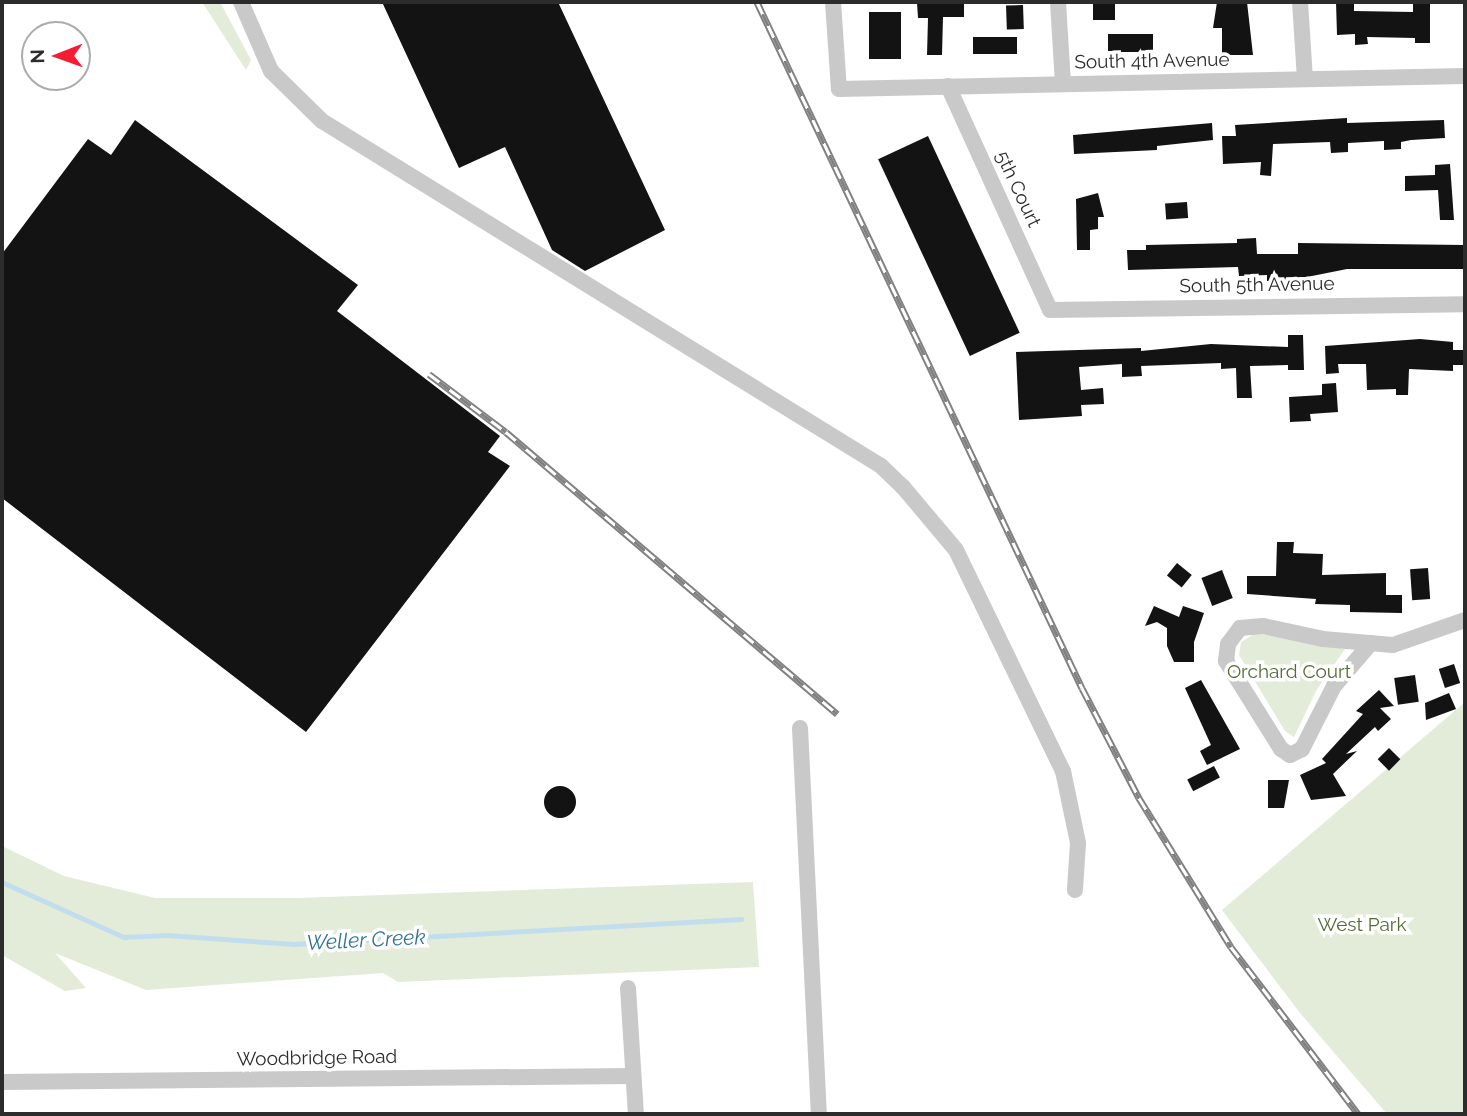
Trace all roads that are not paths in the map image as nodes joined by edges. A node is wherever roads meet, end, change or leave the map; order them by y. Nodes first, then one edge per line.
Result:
1 (241, 2) edge
2 (833, 2) edge
3 (1058, 2) edge
4 (1300, 2) edge
5 (1465, 76) edge
6 (1305, 79) junction
7 (1063, 84) junction
8 (948, 86) junction
9 (1465, 304) edge
10 (1050, 310) joint
11 (1465, 620) edge
12 (1371, 643) junction
13 (800, 728) dead end
14 (1075, 890) dead end
15 (628, 988) dead end
16 (632, 1076) junction
17 (2, 1082) edge
18 (635, 1114) edge
19 (819, 1114) edge

1 - 14 street
2 - 8 street, South 4th Avenue
3 - 7 street
4 - 6 street
5 - 6 street, South 4th Avenue
6 - 7 street, South 4th Avenue
7 - 8 street, South 4th Avenue
8 - 10 street, 5th Court
9 - 10 street, South 5th Avenue
11 - 12 street
12 - 12 street
13 - 19 street
15 - 16 street
16 - 17 street, Woodbridge Road
16 - 18 street

